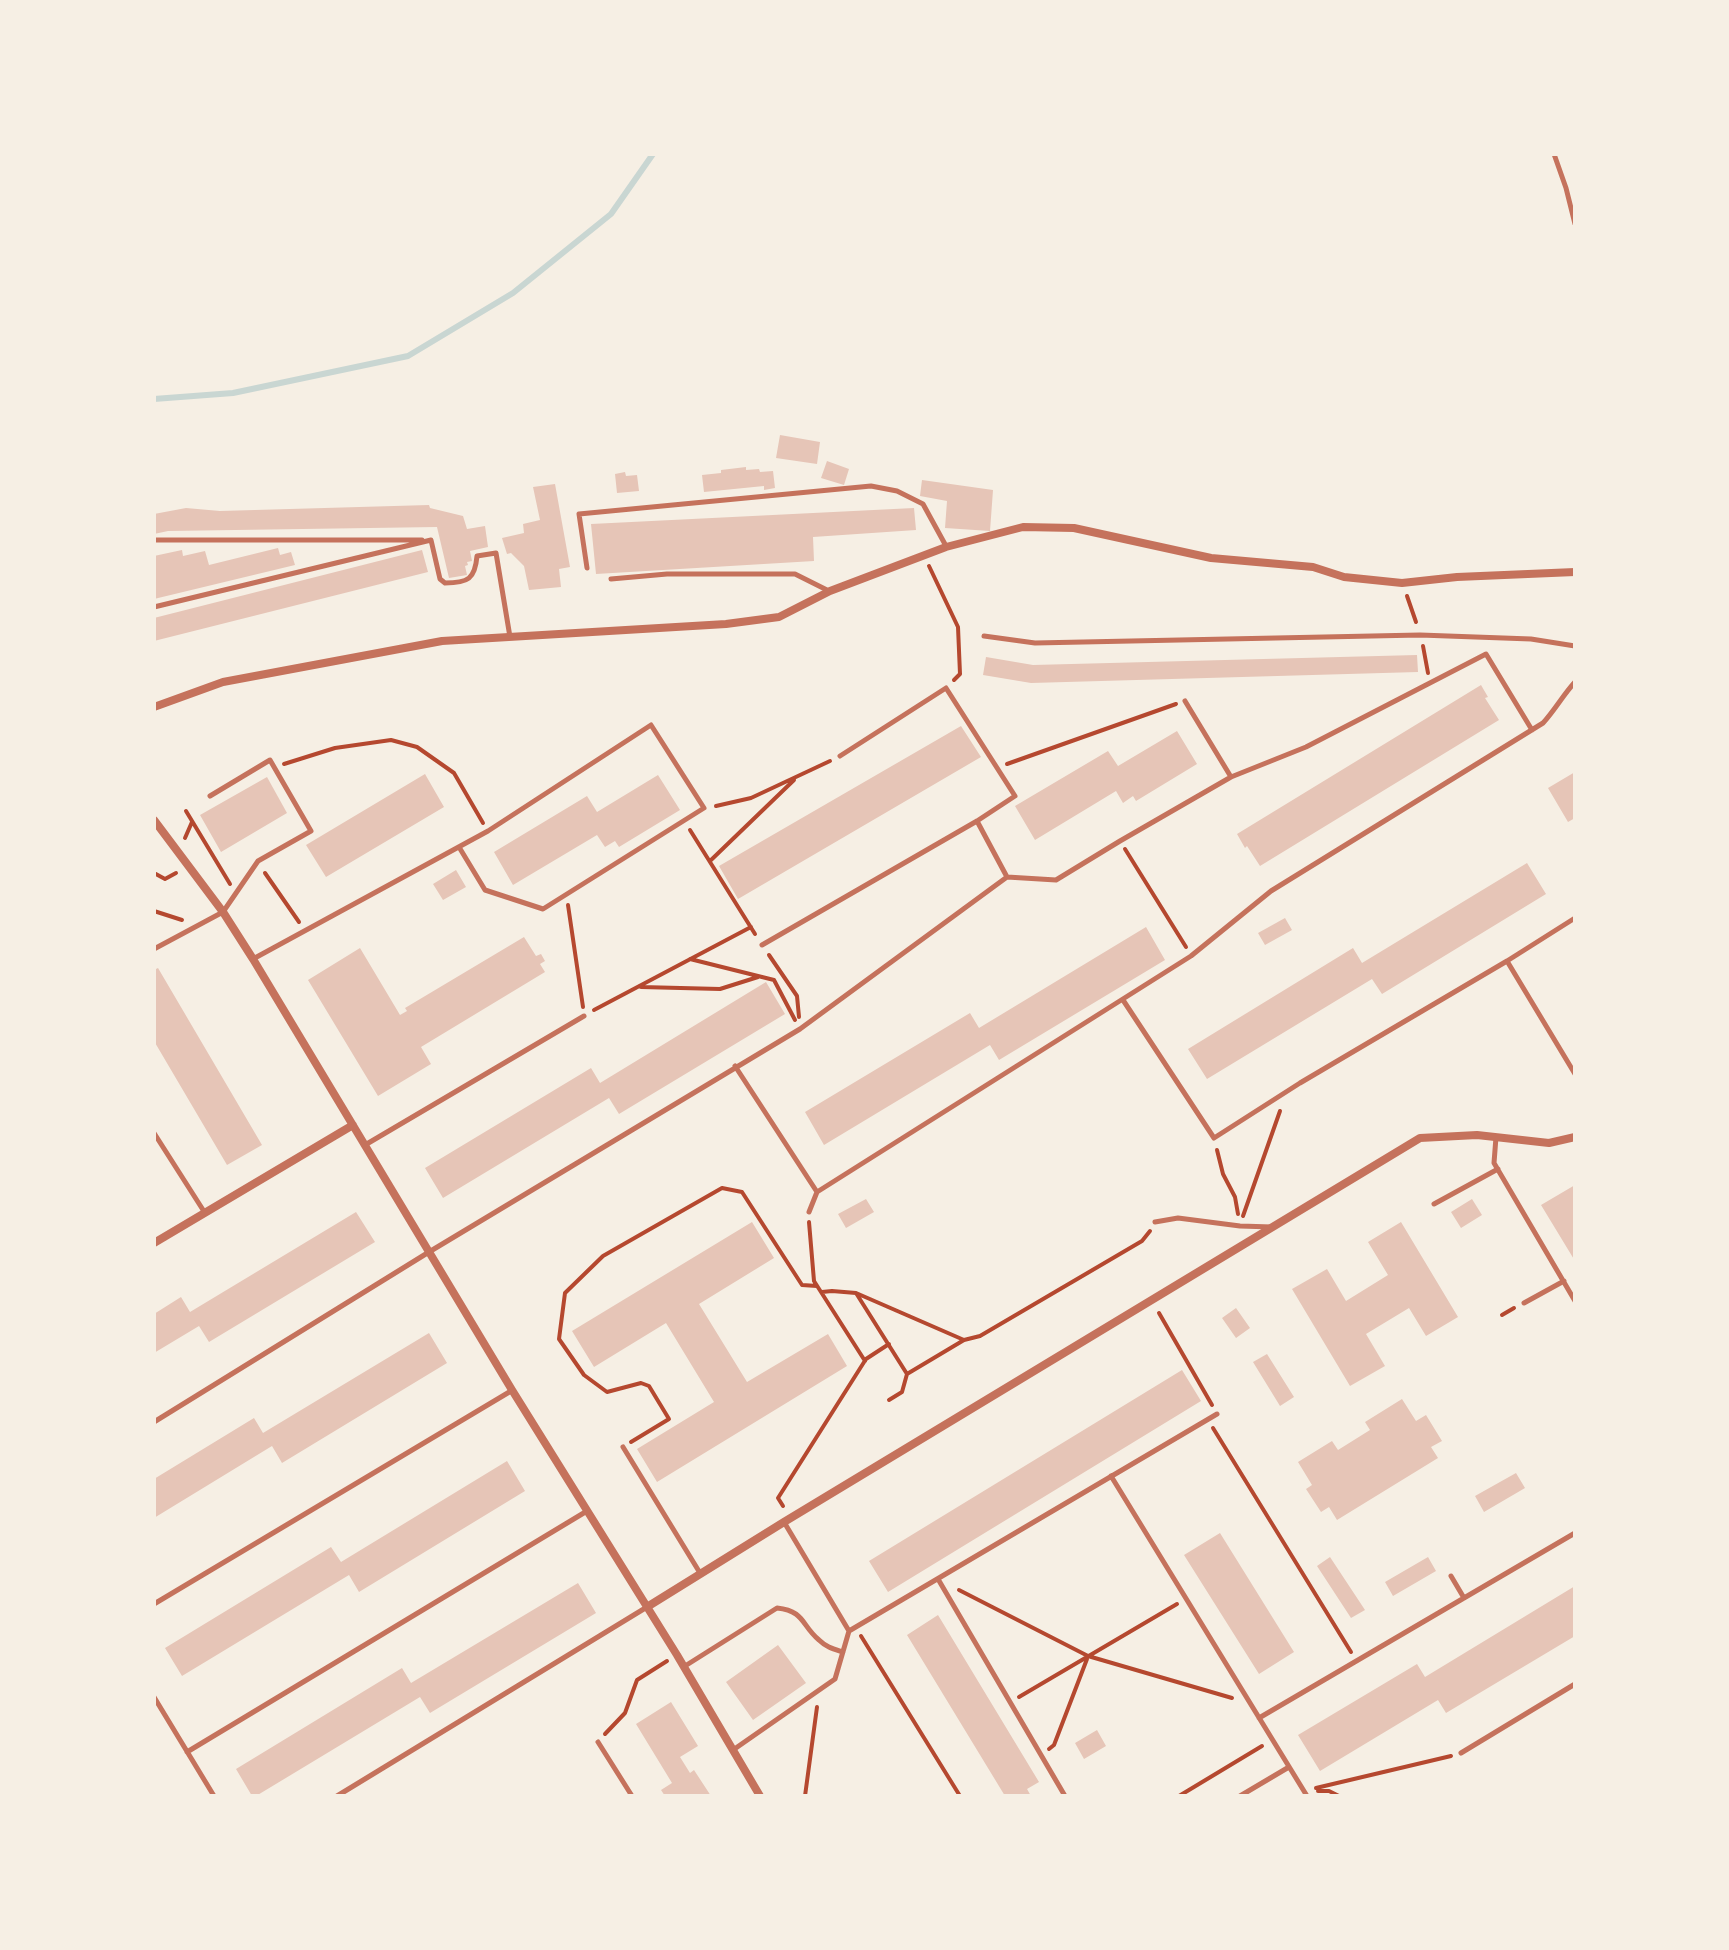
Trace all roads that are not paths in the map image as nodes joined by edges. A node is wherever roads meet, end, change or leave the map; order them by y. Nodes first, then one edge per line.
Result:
1 (1554, 154) edge
2 (1575, 224) edge
3 (154, 540) edge
4 (431, 540) junction
5 (946, 547) junction
6 (587, 568) dead end
7 (1575, 572) edge
8 (611, 579) dead end
9 (830, 591) junction
10 (154, 607) edge
11 (984, 636) dead end
12 (510, 637) junction
13 (1575, 646) edge
14 (1575, 682) edge
15 (1185, 701) road end
16 (154, 707) edge
17 (1532, 730) junction
18 (840, 756) road end
19 (1231, 777) junction
20 (210, 796) dead end
21 (154, 820) edge
22 (977, 821) junction
23 (459, 847) junction
24 (1007, 877) junction
25 (223, 912) junction
26 (1575, 918) edge
27 (762, 945) road end
28 (154, 949) edge
29 (253, 959) junction
30 (1507, 961) junction
31 (1123, 1000) junction
32 (584, 1016) road end
33 (735, 1066) junction
34 (1575, 1074) edge
35 (353, 1125) junction
36 (154, 1133) edge
37 (1496, 1137) junction
38 (1575, 1137) edge
39 (365, 1145) junction
40 (1498, 1169) junction
41 (817, 1192) junction
42 (1434, 1204) dead end
43 (809, 1212) road end
44 (205, 1214) junction
45 (1155, 1222) road end
46 (1273, 1227) junction
47 (154, 1243) edge
48 (429, 1252) junction
49 (1564, 1281) junction
50 (1575, 1301) edge
51 (1524, 1303) dead end
52 (512, 1390) junction
53 (1217, 1414) road end
54 (154, 1422) edge
55 (623, 1447) road end
56 (1111, 1476) junction
57 (587, 1511) junction
58 (787, 1520) junction
59 (1575, 1533) edge
60 (701, 1574) junction
61 (1451, 1576) dead end
62 (938, 1579) junction
63 (1464, 1598) junction
64 (154, 1604) edge
65 (647, 1607) junction
66 (849, 1631) junction
67 (843, 1652) junction
68 (684, 1667) junction
69 (1575, 1684) edge
70 (154, 1697) edge
71 (1259, 1718) junction
72 (598, 1742) road end
73 (732, 1750) junction
74 (187, 1752) junction
75 (1461, 1753) road end
76 (1289, 1767) junction
77 (1306, 1793) edge
78 (214, 1796) edge
79 (337, 1796) edge
80 (632, 1796) edge
81 (760, 1796) edge
82 (1065, 1796) edge
83 (1240, 1796) edge

1 - 2 lane
3 - 4 lane
4 - 10 lane
4 - 12 lane
5 - 6 lane
5 - 7 street
5 - 9 street
8 - 9 lane
9 - 12 street
11 - 13 lane
12 - 16 street
14 - 17 lane
15 - 19 lane
17 - 19 lane
17 - 31 lane
18 - 22 lane
19 - 24 lane
20 - 25 lane
21 - 25 street
22 - 24 lane
22 - 27 lane
23 - 23 lane
23 - 29 lane
24 - 33 lane
25 - 28 lane
25 - 29 street
26 - 30 lane
29 - 35 street
30 - 31 lane
30 - 34 lane
31 - 41 lane
32 - 39 lane
33 - 41 lane
33 - 48 lane
35 - 39 street
35 - 44 street
36 - 44 lane
37 - 38 street
37 - 40 lane
37 - 46 street
39 - 48 street
40 - 42 lane
40 - 49 lane
41 - 43 lane
44 - 47 street
45 - 46 lane
46 - 58 street
48 - 52 street
48 - 54 lane
49 - 50 lane
49 - 51 lane
52 - 57 street
52 - 64 lane
53 - 56 lane
55 - 60 lane
56 - 62 lane
56 - 71 lane
57 - 65 street
57 - 74 lane
58 - 60 street
58 - 66 lane
59 - 63 lane
60 - 65 street
61 - 63 lane
62 - 66 lane
62 - 82 lane
63 - 71 lane
65 - 68 street
65 - 79 lane
66 - 67 lane
67 - 68 lane
67 - 73 lane
68 - 73 street
69 - 75 lane
70 - 74 lane
71 - 76 lane
72 - 80 lane
73 - 81 street
74 - 78 lane
76 - 77 lane
76 - 83 lane

